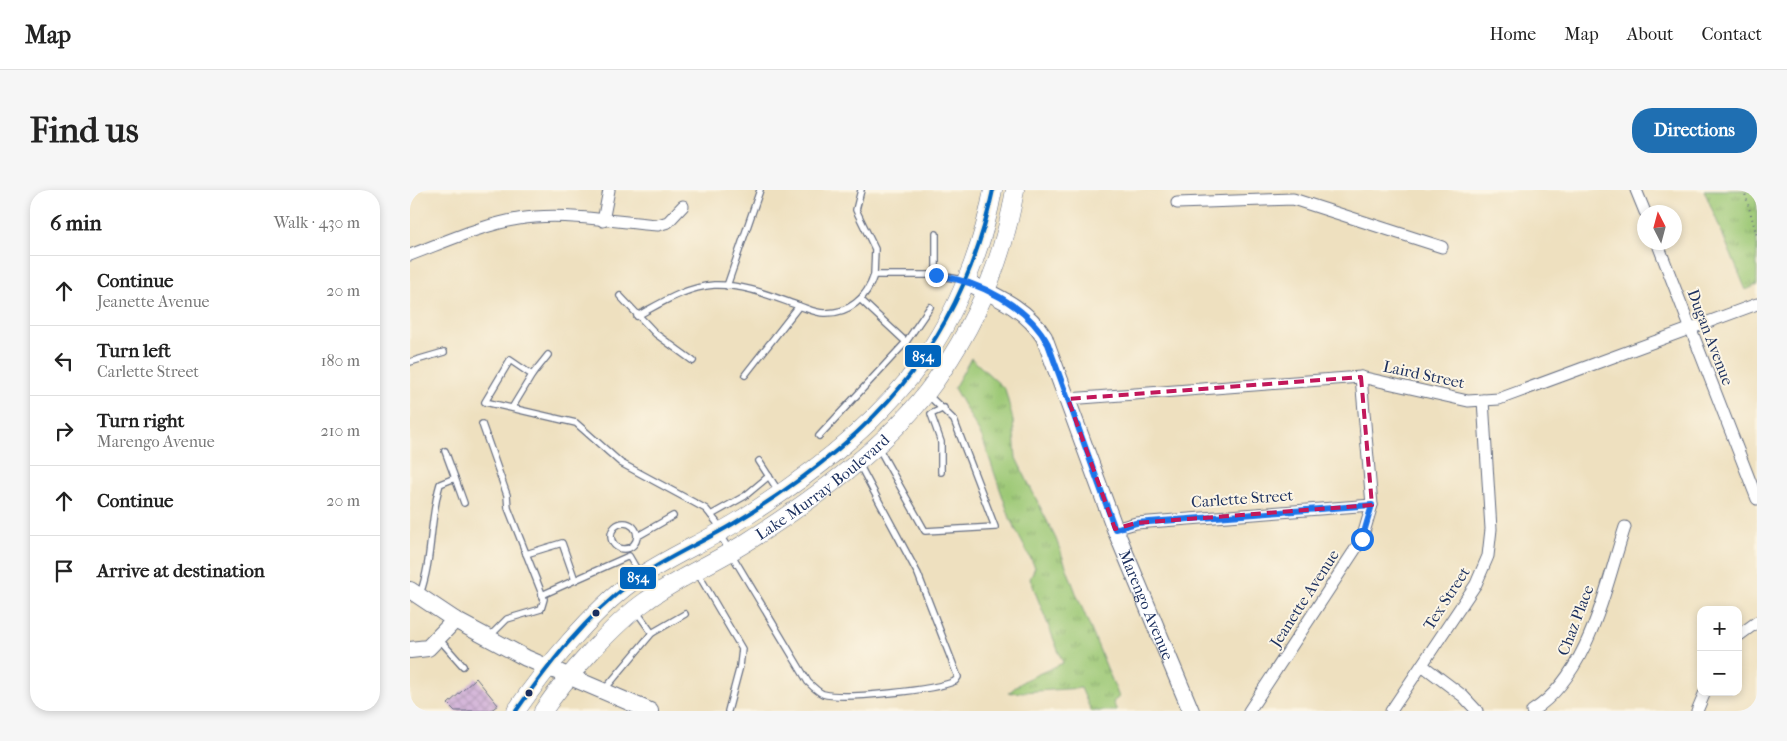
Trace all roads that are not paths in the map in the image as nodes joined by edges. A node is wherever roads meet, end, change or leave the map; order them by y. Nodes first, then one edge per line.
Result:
1 (609, 190) edge
2 (760, 190) edge
3 (861, 190) edge
4 (993, 190) edge
5 (1016, 190) edge
6 (1636, 190) edge
7 (1292, 194) edge
8 (1177, 203) dead end
9 (1642, 205) edge
10 (683, 206) dead end
11 (603, 221) junction
12 (936, 234) dead end
13 (1442, 247) dead end
14 (1660, 250) edge
15 (410, 255) edge
16 (874, 275) junction
17 (936, 275) junction
18 (965, 281) junction
19 (727, 286) junction
20 (985, 291) junction
21 (620, 296) dead end
22 (862, 300) junction
23 (1757, 304) edge
24 (798, 306) junction
25 (930, 307) dead end
26 (637, 316) junction
27 (1690, 328) junction
28 (906, 342) junction
29 (444, 352) dead end
30 (548, 355) dead end
31 (693, 361) dead end
32 (410, 362) edge
33 (532, 375) junction
34 (746, 375) dead end
35 (1362, 377) junction
36 (908, 379) junction
37 (926, 392) junction
38 (1068, 399) junction
39 (1483, 400) junction
40 (512, 408) junction
41 (944, 408) junction
42 (482, 424) dead end
43 (819, 436) dead end
44 (876, 444) junction
45 (445, 451) dead end
46 (759, 461) dead end
47 (858, 462) junction
48 (941, 472) dead end
49 (769, 476) junction
50 (455, 478) junction
51 (780, 494) junction
52 (1757, 499) edge
53 (464, 503) dead end
54 (1372, 505) junction
55 (711, 515) junction
56 (673, 516) dead end
57 (1625, 527) dead end
58 (1115, 529) junction
59 (721, 532) junction
60 (638, 536) junction
61 (627, 549) junction
62 (729, 552) junction
63 (526, 554) junction
64 (629, 556) junction
65 (696, 571) junction
66 (642, 577) junction
67 (575, 580) junction
68 (414, 593) edge
69 (542, 595) junction
70 (635, 609) junction
71 (686, 614) dead end
72 (454, 620) junction
73 (1757, 622) edge
74 (652, 633) junction
75 (1742, 633) edge
76 (438, 638) junction
77 (489, 638) junction
78 (410, 650) edge
79 (1422, 665) junction
80 (463, 666) dead end
81 (559, 673) junction
82 (604, 690) junction
83 (1703, 696) edge
84 (516, 711) edge
85 (543, 711) edge
86 (650, 711) edge
87 (728, 711) edge
88 (1191, 711) edge
89 (1248, 711) edge
90 (1391, 711) edge
91 (1477, 711) edge
92 (1532, 711) edge
93 (1697, 711) edge

1 - 11 street
2 - 19 lane
3 - 16 lane
4 - 18 main road, Lake Murray Boulevard
5 - 20 main road, Lake Murray Boulevard
6 - 9 street
7 - 8 street
7 - 13 street
10 - 11 street
11 - 15 street
12 - 17 lane
14 - 27 street, Dugan Avenue
16 - 17 lane
16 - 22 lane
17 - 18 lane
18 - 20 street, Marengo Avenue
18 - 36 main road, Lake Murray Boulevard
19 - 24 lane
19 - 26 lane
20 - 37 main road, Lake Murray Boulevard
20 - 38 street, Marengo Avenue
21 - 26 lane
22 - 24 lane
22 - 28 lane
23 - 27 street, Laird Street
24 - 34 lane
25 - 28 lane
26 - 31 lane
27 - 39 street, Laird Street
27 - 52 street, Dugan Avenue
28 - 43 lane
29 - 32 lane
30 - 33 lane
33 - 40 lane
33 - 40 lane
35 - 38 street, Laird Street
35 - 39 street, Laird Street
35 - 54 street, Jeanette Avenue
36 - 37 main road
36 - 51 main road, Lake Murray Boulevard
37 - 41 lane
37 - 44 main road, Lake Murray Boulevard
38 - 58 street, Marengo Avenue
39 - 79 street, Tex Street
40 - 55 lane
41 - 44 lane
41 - 48 lane
42 - 63 lane
44 - 47 main road, Lake Murray Boulevard
45 - 50 lane
46 - 49 lane
47 - 62 main road, Lake Murray Boulevard
47 - 62 lane
49 - 51 lane
49 - 55 lane
50 - 53 lane
50 - 68 lane
51 - 59 main road, Lake Murray Boulevard
54 - 58 street, Carlette Street
54 - 89 street, Jeanette Avenue
55 - 59 lane
56 - 60 lane
57 - 92 street, Chaz Place
58 - 88 street, Marengo Avenue
59 - 62 lane
59 - 66 main road, Lake Murray Boulevard
60 - 61 lane
60 - 61 lane
61 - 64 lane
62 - 65 main road, Lake Murray Boulevard
63 - 67 lane
63 - 69 lane
64 - 66 lane
64 - 67 lane
65 - 70 main road, Lake Murray Boulevard
65 - 87 lane
66 - 81 main road, Lake Murray Boulevard
67 - 69 lane
68 - 72 street
69 - 77 lane
70 - 74 lane
70 - 81 main road, Lake Murray Boulevard
71 - 74 lane
72 - 76 street
72 - 77 street
73 - 75 street
74 - 82 lane
76 - 78 street
76 - 80 lane
77 - 81 street
79 - 90 street, Tex Street
79 - 91 street
81 - 82 street
81 - 84 main road, Lake Murray Boulevard
81 - 85 main road, Lake Murray Boulevard
82 - 86 street
83 - 93 street

